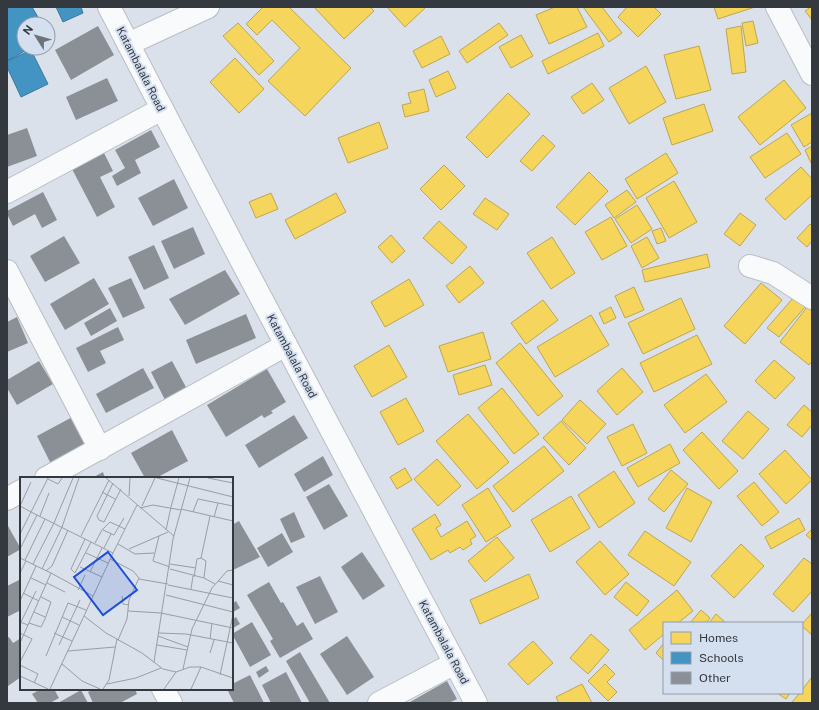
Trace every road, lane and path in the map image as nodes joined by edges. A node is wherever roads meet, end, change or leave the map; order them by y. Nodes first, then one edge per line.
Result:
1 (109, 7) edge
2 (208, 7) edge
3 (777, 7) edge
4 (128, 44) junction
5 (812, 74) edge
6 (162, 109) junction
7 (7, 192) edge
8 (750, 266) dead end
9 (7, 271) edge
10 (812, 298) edge
11 (286, 345) junction
12 (100, 449) junction
13 (48, 477) edge
14 (20, 492) edge
15 (7, 499) edge
16 (455, 663) junction
17 (164, 690) edge
18 (170, 703) edge
19 (379, 703) edge
20 (476, 703) edge

1 - 4 street, Katambalala Road
2 - 4 street
3 - 5 street
4 - 6 street, Katambalala Road
6 - 7 street
6 - 11 street, Katambalala Road
8 - 10 street
9 - 12 street
11 - 12 street
11 - 16 street, Katambalala Road
12 - 13 street
14 - 15 street
16 - 19 street
16 - 20 street, Katambalala Road
17 - 18 street

